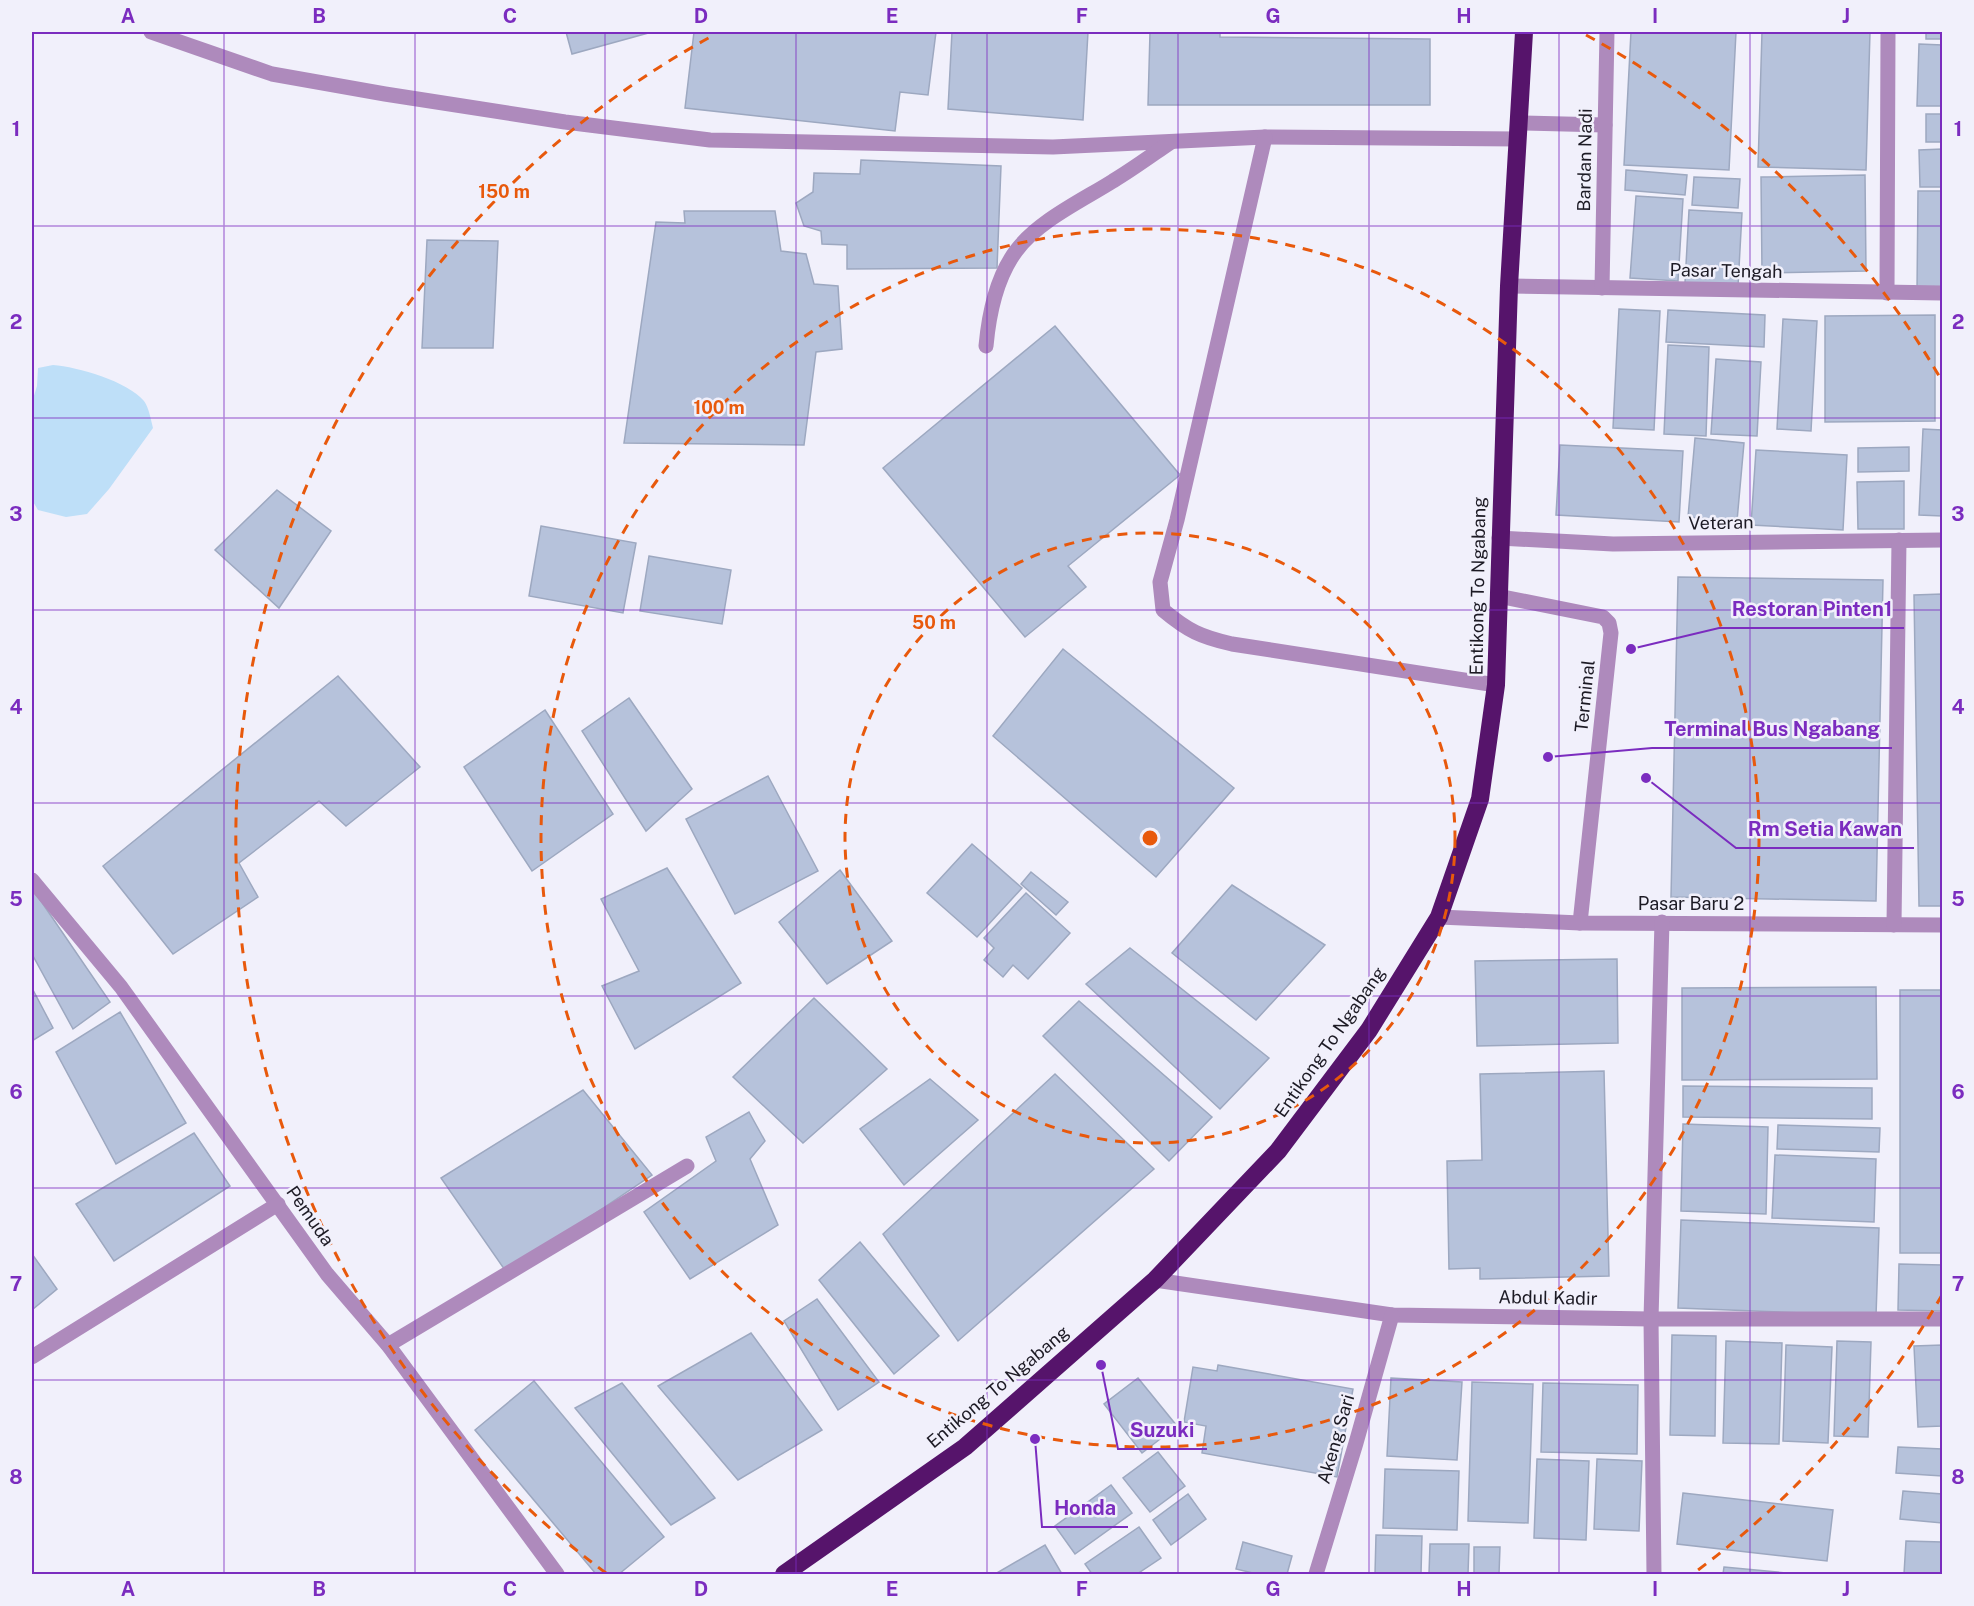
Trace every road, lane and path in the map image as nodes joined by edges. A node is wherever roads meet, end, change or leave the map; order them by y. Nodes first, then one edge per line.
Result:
1 (151, 32) edge
2 (1524, 32) edge
3 (1606, 32) edge
4 (1888, 32) edge
5 (1605, 125) junction
6 (1519, 131) junction
7 (1265, 137) junction
8 (1171, 142) junction
9 (1509, 286) junction
10 (1602, 288) junction
11 (1887, 293) junction
12 (1942, 293) edge
13 (986, 346) dead end
14 (1499, 538) junction
15 (1899, 540) junction
16 (1942, 540) edge
17 (1498, 596) junction
18 (1496, 686) junction
19 (32, 880) edge
20 (1439, 917) junction
21 (1662, 922) junction
22 (1580, 923) junction
23 (1894, 925) junction
24 (1942, 925) edge
25 (687, 1166) dead end
26 (278, 1204) junction
27 (1155, 1280) junction
28 (1392, 1315) junction
29 (1942, 1318) edge
30 (1651, 1319) junction
31 (388, 1345) junction
32 (32, 1357) edge
33 (557, 1575) edge
34 (784, 1575) edge
35 (1316, 1575) edge
36 (1654, 1575) edge

1 - 8 street
2 - 6 highway, Entikong To Ngabang
3 - 5 street, Bardan Nadi
4 - 11 street
5 - 6 street
5 - 10 street, Bardan Nadi
6 - 7 street
6 - 9 highway, Entikong To Ngabang
7 - 8 street
7 - 18 street
8 - 13 street
9 - 10 street, Pasar Tengah
9 - 14 highway, Entikong To Ngabang
10 - 11 street, Pasar Tengah
11 - 12 street, Pasar Tengah
14 - 15 street, Veteran
14 - 17 highway, Entikong To Ngabang
15 - 16 street, Veteran
15 - 23 street
17 - 18 highway, Entikong To Ngabang
17 - 22 street, Terminal
18 - 20 highway, Entikong To Ngabang
19 - 26 street, Pemuda
20 - 22 street, Pasar Baru 2
20 - 27 highway, Entikong To Ngabang
21 - 22 street, Pasar Baru 2
21 - 23 street, Pasar Baru 2
21 - 30 street
23 - 24 street, Pasar Baru 2
25 - 31 street
26 - 31 street, Pemuda
26 - 32 street
27 - 28 street, Abdul Kadir
27 - 34 highway, Entikong To Ngabang
28 - 30 street, Abdul Kadir
28 - 35 street, Akeng Sari
29 - 30 street, Abdul Kadir
30 - 36 street
31 - 33 street, Pemuda

